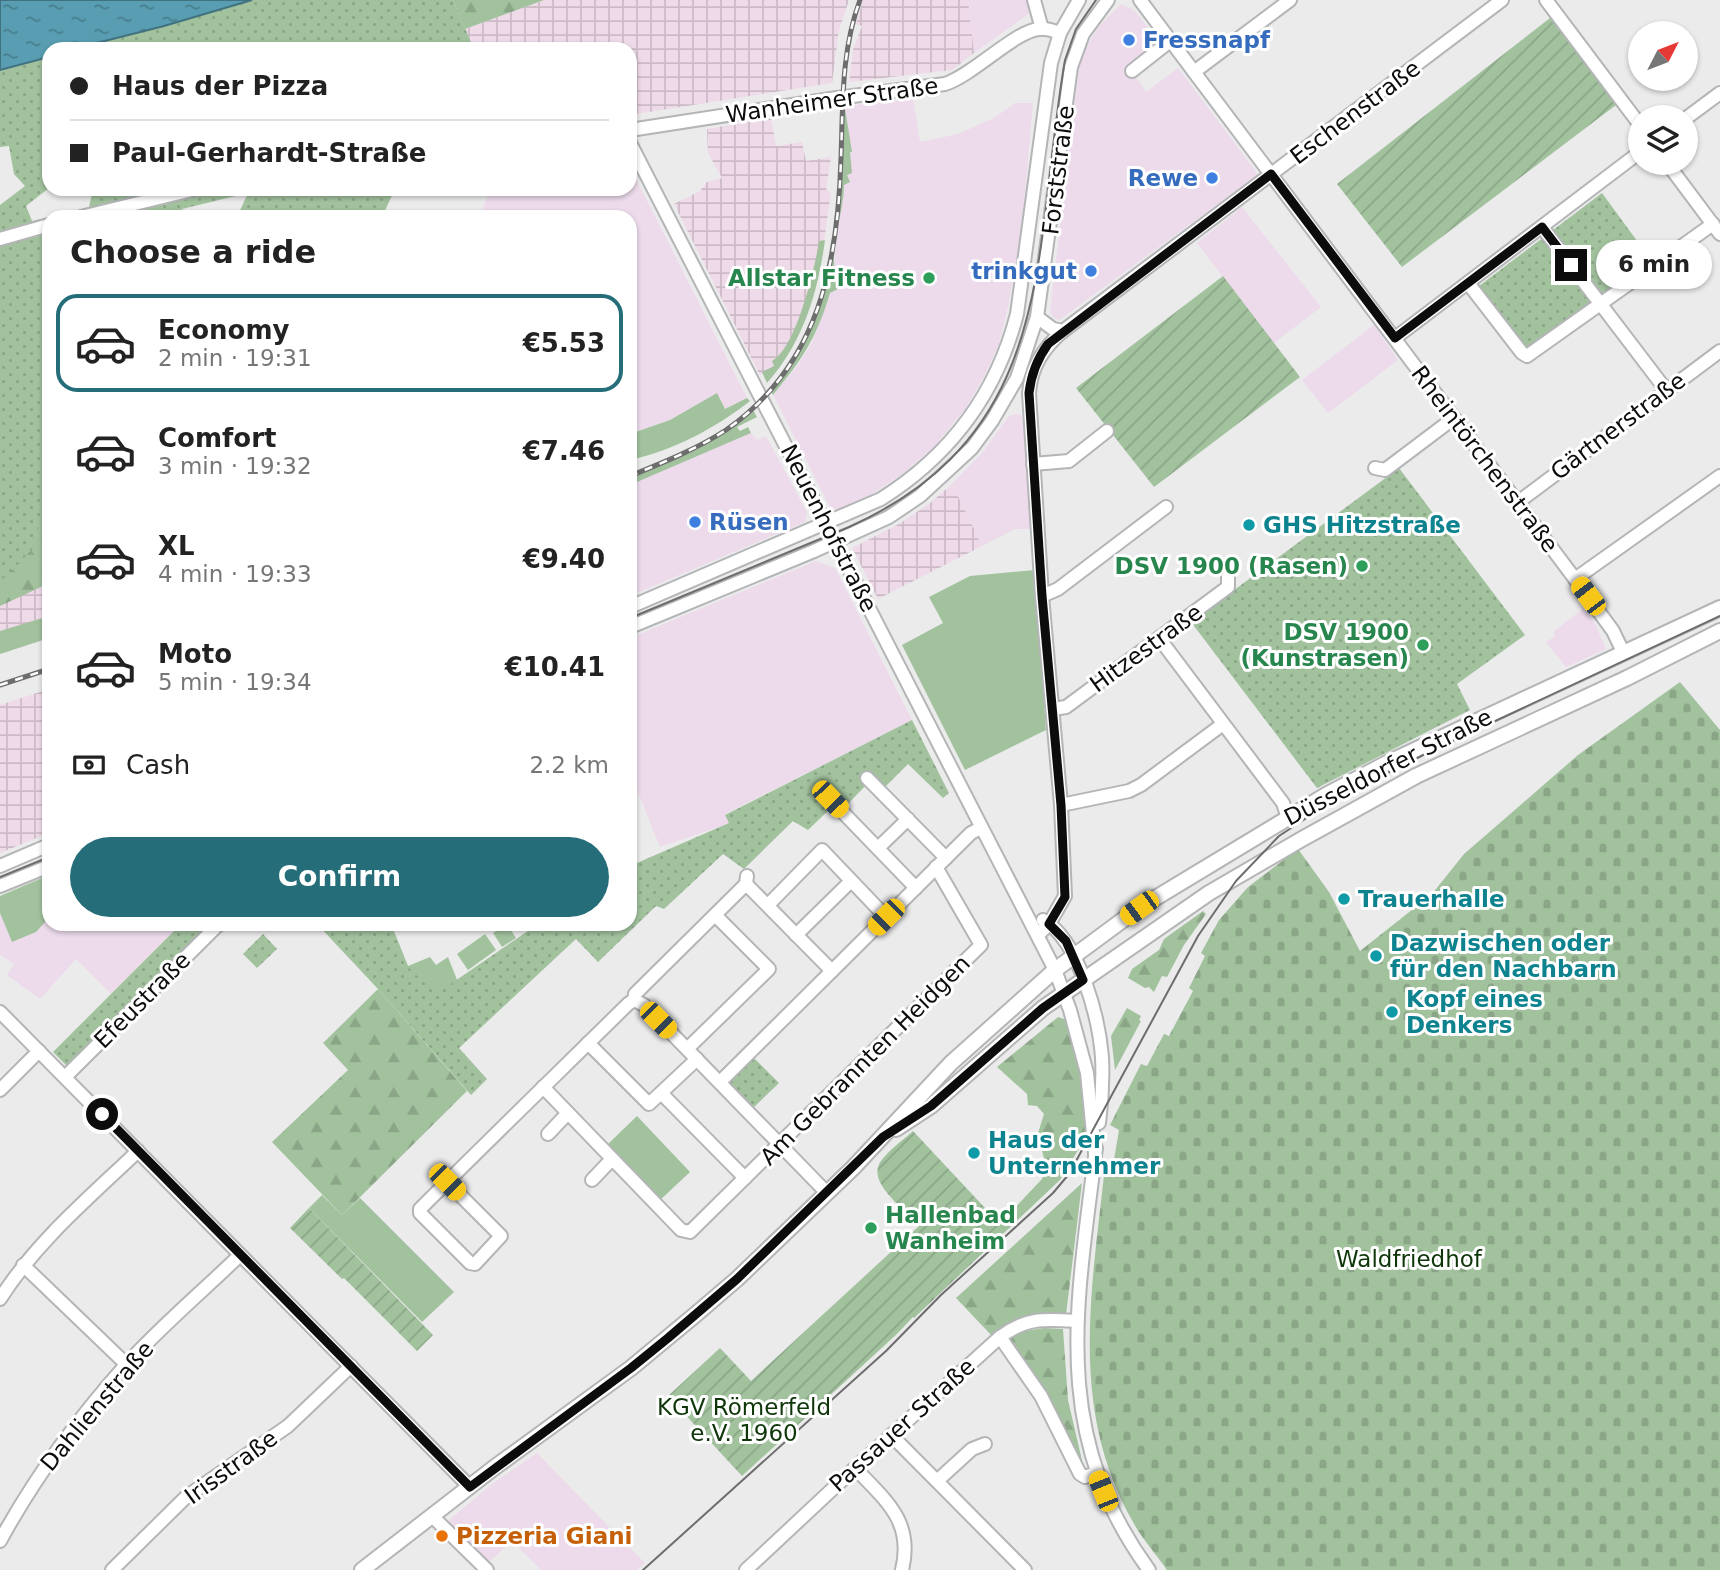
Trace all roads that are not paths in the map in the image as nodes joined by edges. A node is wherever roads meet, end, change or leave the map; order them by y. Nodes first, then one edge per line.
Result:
1 (1034, 0) edge
2 (1079, 0) edge
3 (1108, 0) edge
4 (1140, 0) edge
5 (1290, 0) edge
6 (1502, 0) edge
7 (1546, 0) edge
8 (1042, 29) junction
9 (1060, 33) junction
10 (1170, 41) junction
11 (1132, 71) dead end
12 (1194, 72) junction
13 (1720, 93) edge
14 (1628, 109) edge
15 (1698, 109) edge
16 (637, 129) edge
17 (637, 157) edge
18 (1628, 161) edge
19 (1271, 174) junction
20 (1676, 175) edge
21 (167, 196) edge
22 (110, 210) edge
23 (42, 227) edge
24 (1542, 227) junction
25 (1716, 229) edge
26 (0, 239) edge
27 (1468, 283) junction
28 (1601, 303) junction
29 (1037, 317) junction
30 (1063, 331) junction
31 (1395, 338) junction
32 (1720, 351) edge
33 (1667, 390) junction
34 (1454, 418) junction
35 (1107, 431) dead end
36 (1033, 464) junction
37 (1375, 468) dead end
38 (1720, 475) edge
39 (1517, 502) junction
40 (1166, 507) dead end
41 (827, 523) junction
42 (835, 542) junction
43 (1228, 577) dead end
44 (1575, 579) junction
45 (1042, 596) junction
46 (637, 604) edge
47 (1720, 608) edge
48 (637, 623) edge
49 (1720, 631) edge
50 (1159, 638) junction
51 (1623, 652) junction
52 (1053, 709) junction
53 (1223, 724) junction
54 (867, 778) dead end
55 (830, 799) dead end
56 (1061, 805) junction
57 (1288, 818) junction
58 (908, 819) junction
59 (981, 828) junction
60 (42, 848) edge
61 (878, 848) junction
62 (941, 863) junction
63 (0, 866) edge
64 (42, 869) edge
65 (851, 881) junction
66 (0, 886) edge
67 (916, 888) junction
68 (768, 905) junction
69 (1027, 912) junction
70 (715, 915) junction
71 (886, 917) junction
72 (1049, 924) junction
73 (212, 931) edge
74 (796, 934) junction
75 (1038, 935) junction
76 (1073, 956) junction
77 (1055, 970) junction
78 (832, 971) junction
79 (1083, 980) junction
80 (1064, 993) junction
81 (634, 1000) junction
82 (0, 1012) edge
83 (588, 1043) junction
84 (687, 1049) junction
85 (39, 1051) junction
86 (697, 1059) junction
87 (65, 1077) junction
88 (720, 1082) junction
89 (543, 1087) junction
90 (0, 1090) edge
91 (661, 1093) junction
92 (568, 1113) junction
93 (548, 1134) dead end
94 (883, 1137) junction
95 (779, 1143) junction
96 (138, 1152) junction
97 (1095, 1154) junction
98 (612, 1159) junction
99 (744, 1178) junction
100 (592, 1180) dead end
101 (447, 1182) junction
102 (827, 1193) junction
103 (240, 1255) junction
104 (23, 1265) junction
105 (0, 1299) edge
106 (1077, 1321) junction
107 (1000, 1337) junction
108 (126, 1364) junction
109 (351, 1366) junction
110 (891, 1435) junction
111 (985, 1444) dead end
112 (855, 1468) junction
113 (1096, 1473) junction
114 (937, 1481) junction
115 (470, 1487) junction
116 (432, 1516) junction
117 (0, 1541) edge
118 (113, 1570) edge
119 (362, 1570) edge
120 (487, 1570) edge
121 (746, 1570) edge
122 (902, 1570) edge
123 (1025, 1570) edge
124 (1149, 1570) edge

1 - 8 street
2 - 9 street, Forststraße
3 - 29 street, Forststraße
4 - 10 street, Rheintörchenstraße
5 - 12 street
6 - 19 street, Eschenstraße
7 - 14 street
8 - 9 street
8 - 16 street, Wanheimer Straße
9 - 41 street, Forststraße
10 - 11 street
10 - 12 street, Rheintörchenstraße
12 - 19 street, Rheintörchenstraße
13 - 15 street
17 - 41 street, Neuenhofstraße
18 - 24 street
19 - 30 street, Eschenstraße
19 - 31 street, Rheintörchenstraße
20 - 25 street
21 - 22 street
23 - 26 street
24 - 27 street
24 - 28 street
25 - 28 street
27 - 28 street
27 - 31 street
28 - 33 street
29 - 30 street
29 - 42 street, Forststraße
30 - 36 street
31 - 34 street, Rheintörchenstraße
32 - 33 street, Gärtnerstraße
33 - 39 street, Gärtnerstraße
34 - 37 street
34 - 39 street, Rheintörchenstraße
35 - 36 street
36 - 45 street
38 - 44 street
39 - 44 street, Rheintörchenstraße
40 - 45 street
41 - 42 street, Neuenhofstraße
41 - 46 street, Forststraße
42 - 48 street, Forststraße
42 - 59 street, Neuenhofstraße
43 - 50 street, Hitzestraße
44 - 51 street, Rheintörchenstraße
45 - 52 street
47 - 51 main road, Düsseldorfer Straße
49 - 79 main road, Düsseldorfer Straße
50 - 52 street, Hitzestraße
50 - 53 street
51 - 57 main road, Düsseldorfer Straße
52 - 56 street
53 - 56 street
53 - 57 street
54 - 58 street
55 - 61 street
56 - 72 street
57 - 76 main road, Düsseldorfer Straße
58 - 61 street
58 - 62 street
59 - 62 street
59 - 69 street, Neuenhofstraße
60 - 63 street
61 - 67 street
62 - 67 street
62 - 95 street, Am Gebrannten Heidgen
64 - 66 street
65 - 68 street
65 - 71 street
65 - 74 street
67 - 71 street
68 - 70 street
68 - 74 street
69 - 72 street
69 - 75 street, Neuenhofstraße
70 - 81 street
70 - 84 street
71 - 78 street
72 - 75 street
72 - 76 street
73 - 87 street, Efeustraße
74 - 78 street
75 - 77 street, Neuenhofstraße
76 - 77 main road, Düsseldorfer Straße
76 - 79 street
77 - 80 street, Neuenhofstraße
77 - 94 main road, Düsseldorfer Straße
78 - 88 street
79 - 80 main road, Düsseldorfer Straße
79 - 97 street
80 - 94 main road, Düsseldorfer Straße
80 - 97 street, Neuenhofstraße
81 - 83 street
81 - 84 street
82 - 85 street
83 - 89 street
83 - 91 street
84 - 86 street
85 - 87 street
85 - 90 street
86 - 88 street
86 - 91 street
87 - 96 street
88 - 95 street
89 - 92 street, Am Gebrannten Heidgen
89 - 101 street
91 - 99 street, Am Gebrannten Heidgen
92 - 93 street
92 - 98 street, Am Gebrannten Heidgen
94 - 102 main road
95 - 99 street, Am Gebrannten Heidgen
95 - 102 street
96 - 103 street
96 - 104 street
97 - 106 street
98 - 99 street, Am Gebrannten Heidgen
98 - 100 street
101 - 101 street
102 - 115 main road
103 - 108 street, Dahlienstraße
103 - 109 street
104 - 105 street
104 - 108 street
106 - 107 street, Passauer Straße
106 - 113 street
107 - 110 street, Passauer Straße
107 - 113 street
108 - 117 street, Dahlienstraße
109 - 115 street
109 - 118 street, Irisstraße
110 - 112 street, Passauer Straße
110 - 114 street
111 - 114 street
112 - 121 street, Passauer Straße
112 - 122 street
113 - 124 street
114 - 123 street
115 - 116 main road
116 - 119 main road
116 - 120 street

